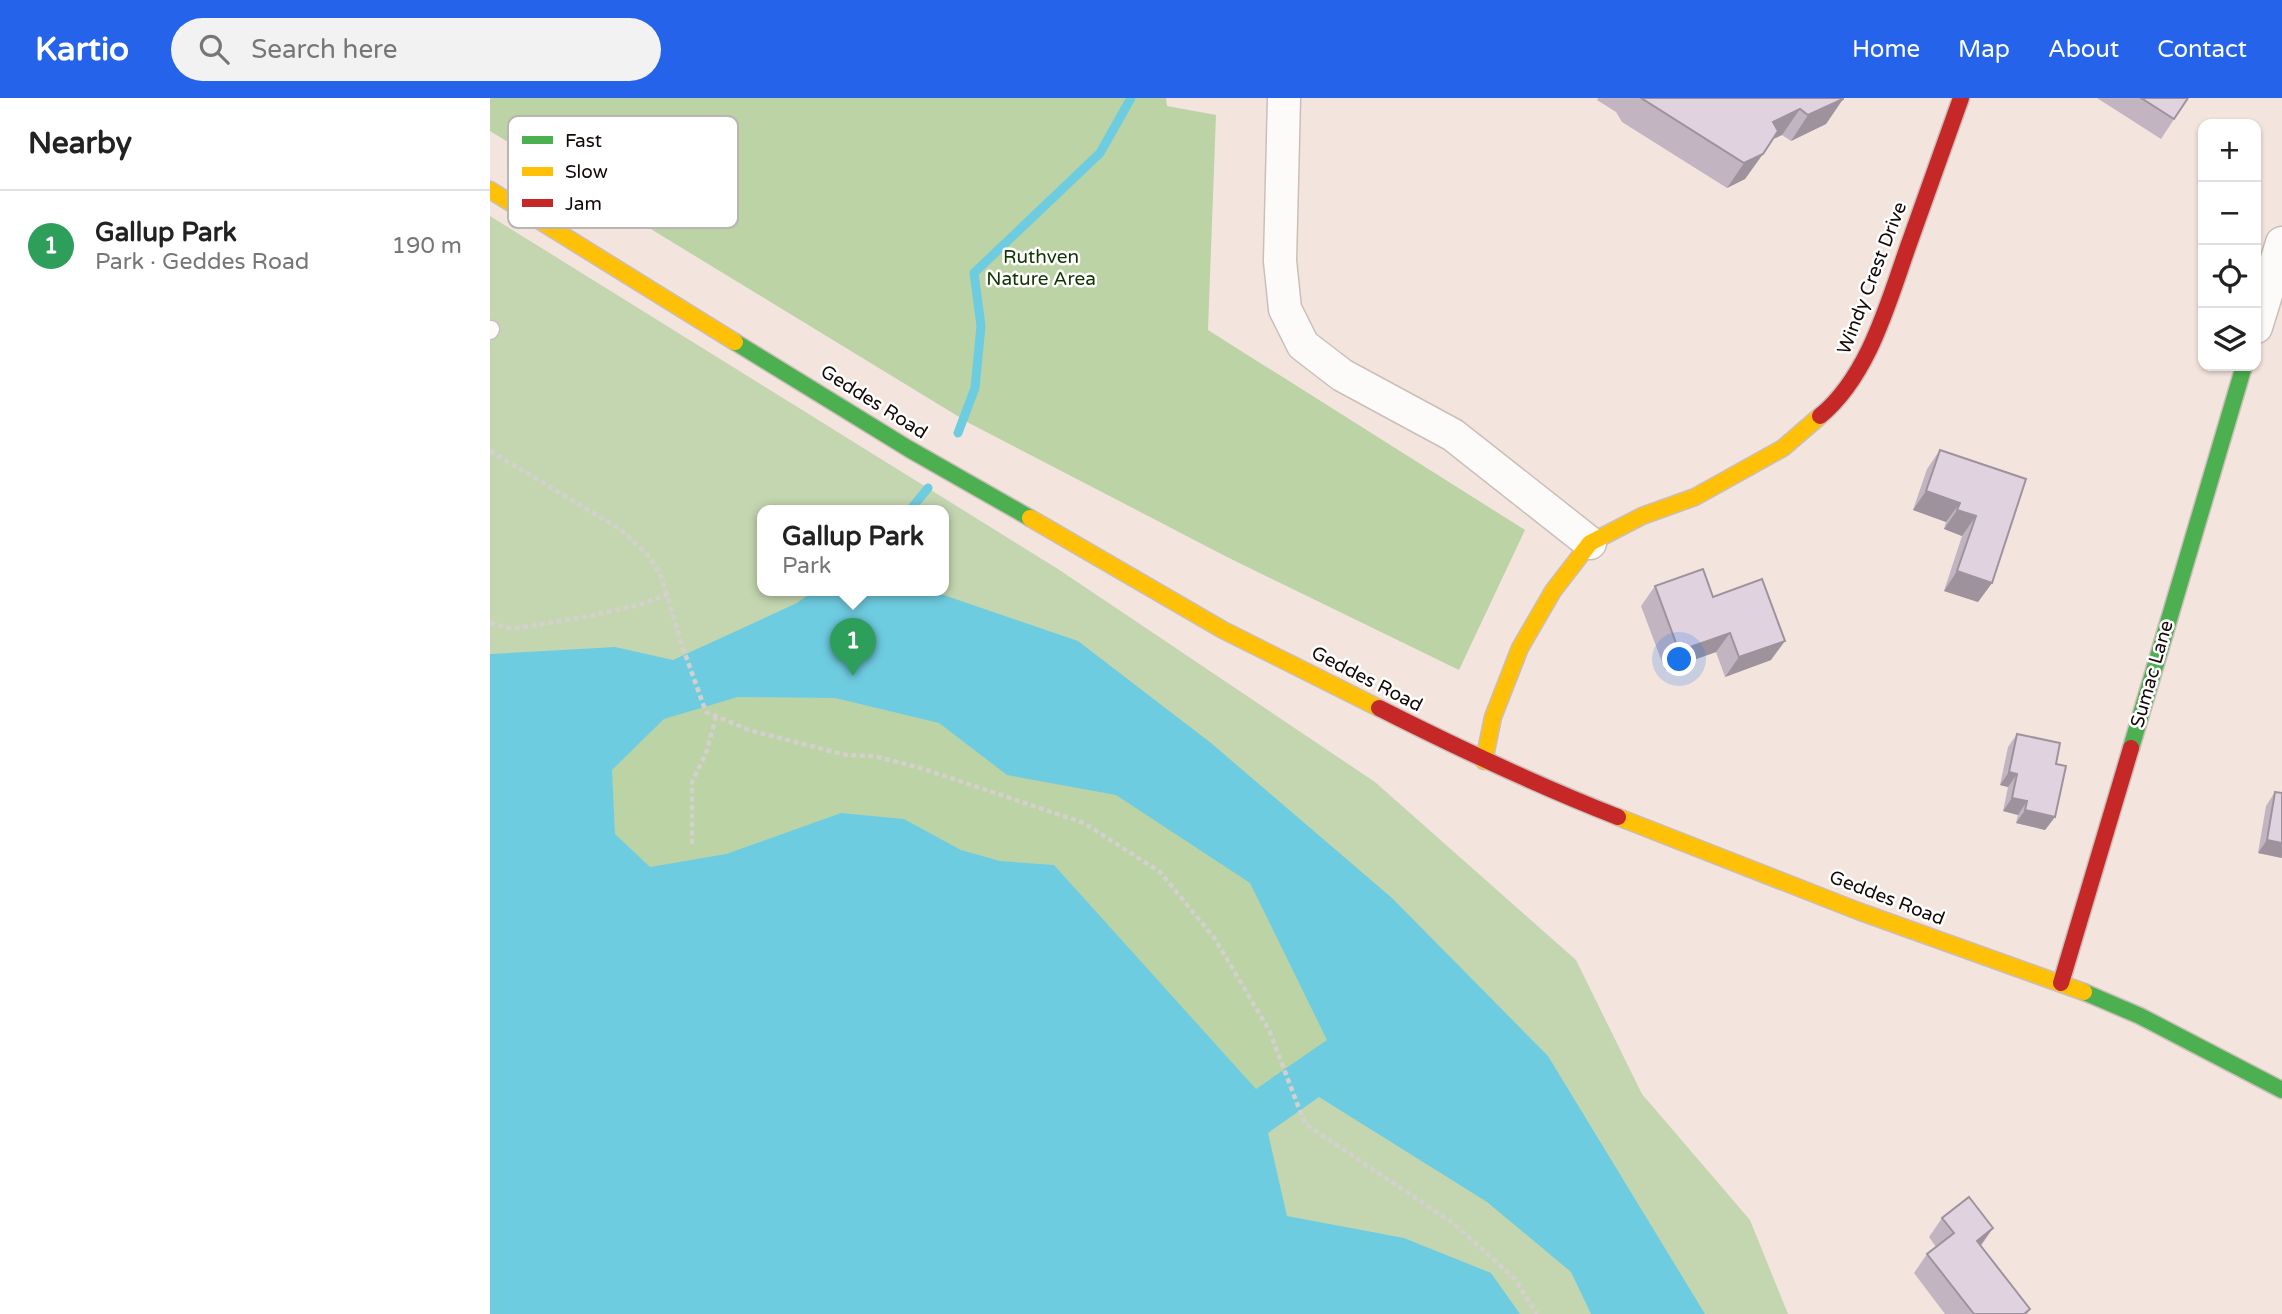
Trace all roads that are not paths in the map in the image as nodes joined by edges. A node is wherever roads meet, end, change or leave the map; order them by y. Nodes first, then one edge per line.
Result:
1 (1284, 98) edge
2 (1961, 98) edge
3 (490, 190) edge
4 (508, 201) edge
5 (551, 228) edge
6 (2282, 243) edge
7 (2261, 311) edge
8 (2243, 371) edge
9 (1590, 543) junction
10 (1484, 761) junction
11 (2061, 983) junction
12 (2282, 1090) edge

1 - 9 street
2 - 9 main road, Windy Crest Drive
3 - 4 main road, Geddes Road
5 - 10 main road, Geddes Road
6 - 7 street
8 - 11 main road, Sumac Lane
9 - 10 main road, Windy Crest Drive
10 - 11 main road, Geddes Road
11 - 12 main road, Geddes Road

